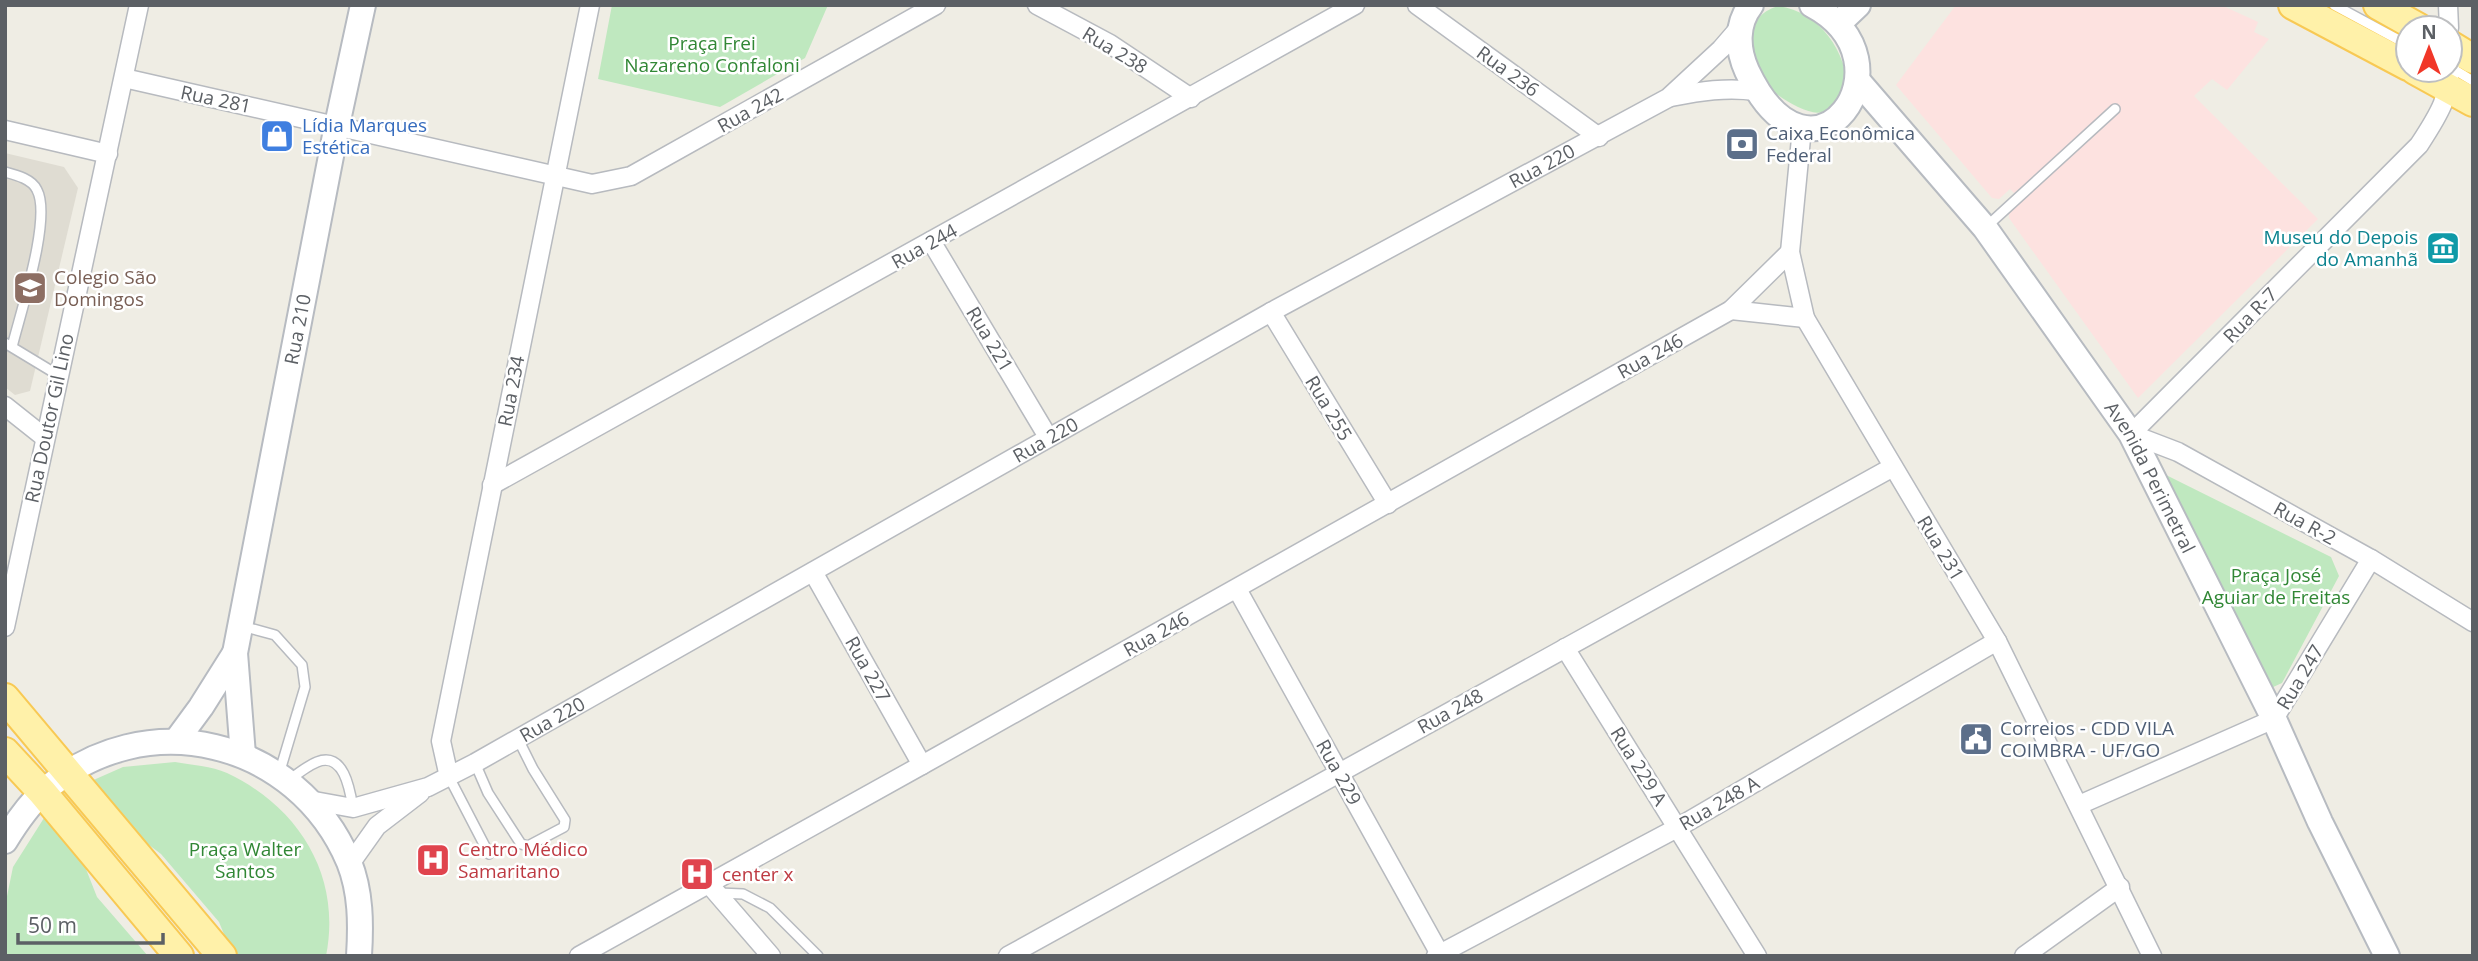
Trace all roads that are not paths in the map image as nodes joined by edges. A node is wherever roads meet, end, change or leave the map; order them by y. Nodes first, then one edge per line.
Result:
1 (139, 5) edge
2 (363, 5) edge
3 (590, 5) edge
4 (936, 5) edge
5 (1037, 5) edge
6 (1355, 5) edge
7 (1417, 5) edge
8 (1812, 5) edge
9 (1858, 5) edge
10 (2293, 5) edge
11 (2334, 5) edge
12 (2378, 5) edge
13 (2394, 14) edge
14 (1746, 16) edge
15 (1839, 23) junction
16 (2394, 37) edge
17 (2394, 59) edge
18 (124, 78) junction
19 (1858, 82) junction
20 (2452, 84) edge
21 (2461, 84) edge
22 (1756, 91) junction
23 (1191, 98) junction
24 (1668, 98) junction
25 (2473, 102) edge
26 (2115, 110) dead end
27 (337, 125) junction
28 (1802, 128) junction
29 (5, 130) edge
30 (1599, 136) junction
31 (108, 154) junction
32 (5, 172) edge
33 (555, 176) junction
34 (1985, 228) junction
35 (932, 242) junction
36 (1790, 252) junction
37 (1731, 310) junction
38 (1271, 312) junction
39 (1805, 318) junction
40 (9, 345) edge
41 (58, 375) junction
42 (5, 406) edge
43 (2131, 434) junction
44 (44, 437) junction
45 (1048, 438) junction
46 (1893, 467) junction
47 (492, 485) junction
48 (1388, 504) junction
49 (2371, 559) junction
50 (813, 572) junction
51 (1237, 589) junction
52 (2473, 622) edge
53 (5, 626) edge
54 (240, 626) junction
55 (1997, 641) junction
56 (1565, 648) junction
57 (235, 653) junction
58 (5, 698) edge
59 (2274, 719) junction
60 (518, 739) junction
61 (176, 741) junction
62 (5, 752) edge
63 (243, 755) junction
64 (475, 763) junction
65 (922, 765) junction
66 (67, 772) junction
67 (1339, 772) junction
68 (449, 777) junction
69 (283, 778) junction
70 (428, 787) junction
71 (42, 792) junction
72 (309, 800) junction
73 (2079, 805) junction
74 (353, 808) junction
75 (1677, 828) junction
76 (5, 841) edge
77 (489, 854) dead end
78 (350, 864) junction
79 (2120, 887) junction
80 (713, 888) junction
81 (1037, 949) edge
82 (1439, 955) edge
83 (179, 956) edge
84 (222, 956) edge
85 (359, 956) edge
86 (579, 956) edge
87 (771, 956) edge
88 (818, 956) edge
89 (1008, 956) edge
90 (1757, 956) edge
91 (2024, 956) edge
92 (2152, 956) edge
93 (2387, 956) edge

1 - 18 street, Rua Doutor Gil Lino
2 - 27 street, Rua 210
3 - 33 street, Rua 234
4 - 33 street, Rua 242
5 - 23 street, Rua 238
6 - 23 street, Rua 244
7 - 30 street, Rua 236
8 - 15 street
9 - 15 street
10 - 17 main road
11 - 16 lane
12 - 13 main road
14 - 22 street
14 - 24 street, Rua 220
15 - 19 street
18 - 27 street, Rua 281
18 - 31 street, Rua Doutor Gil Lino
19 - 28 street
19 - 34 street, Avenida Perimetral
20 - 43 street, Rua R-7
21 - 25 main road
22 - 24 street, Rua 220
22 - 28 street
23 - 35 street, Rua 244
24 - 30 street, Rua 220
26 - 34 lane
27 - 33 street, Rua 281
27 - 54 street, Rua 210
28 - 36 street, Rua 231
29 - 31 street
30 - 38 street, Rua 220
31 - 41 street, Rua Doutor Gil Lino
32 - 40 lane
33 - 47 street, Rua 234
34 - 43 street, Avenida Perimetral
35 - 45 street, Rua 221
35 - 47 street, Rua 244
36 - 37 street, Rua 246
36 - 39 street, Rua 231
37 - 39 street
37 - 48 street, Rua 246
38 - 45 street, Rua 220
38 - 48 street, Rua 255
39 - 46 street, Rua 231
40 - 41 lane
41 - 44 street, Rua Doutor Gil Lino
42 - 44 street
43 - 49 street, Rua R-2
43 - 59 street, Avenida Perimetral
44 - 53 street, Rua Doutor Gil Lino
45 - 50 street, Rua 220
46 - 55 street, Rua 231
46 - 56 street, Rua 248
47 - 68 street, Rua 234
48 - 51 street, Rua 246
49 - 52 street, Rua R-2
49 - 59 street, Rua 247
50 - 60 street, Rua 220
50 - 65 street, Rua 227
51 - 65 street, Rua 246
51 - 67 street, Rua 229
54 - 57 street, Rua 210
54 - 69 lane
55 - 73 street, Rua 231
55 - 75 street, Rua 248 A
56 - 67 street, Rua 248
56 - 75 street, Rua 229 A
57 - 61 street, Rua 210
57 - 63 street, Rua 210
58 - 66 main road
59 - 73 street, Rua 247
59 - 93 street, Avenida Perimetral
60 - 64 street, Rua 220
60 - 64 lane
61 - 63 street
61 - 66 street
62 - 71 main road
63 - 69 street
64 - 68 street, Rua 220
65 - 80 street, Rua 246
66 - 71 street
66 - 84 main road
67 - 81 street, Rua 248
67 - 82 street, Rua 229
68 - 70 street, Rua 220
68 - 77 lane
69 - 72 street
69 - 74 lane
70 - 74 street, Rua 220
70 - 78 street, Rua 220
71 - 76 street
71 - 83 main road
72 - 74 street, Rua 220
72 - 78 street
73 - 79 street, Rua 231
75 - 82 street, Rua 248 A
75 - 90 street, Rua 229 A
78 - 85 street
79 - 91 street
79 - 92 street, Rua 231
80 - 86 street, Rua 246
80 - 87 street
80 - 88 lane
81 - 89 street, Rua 248

